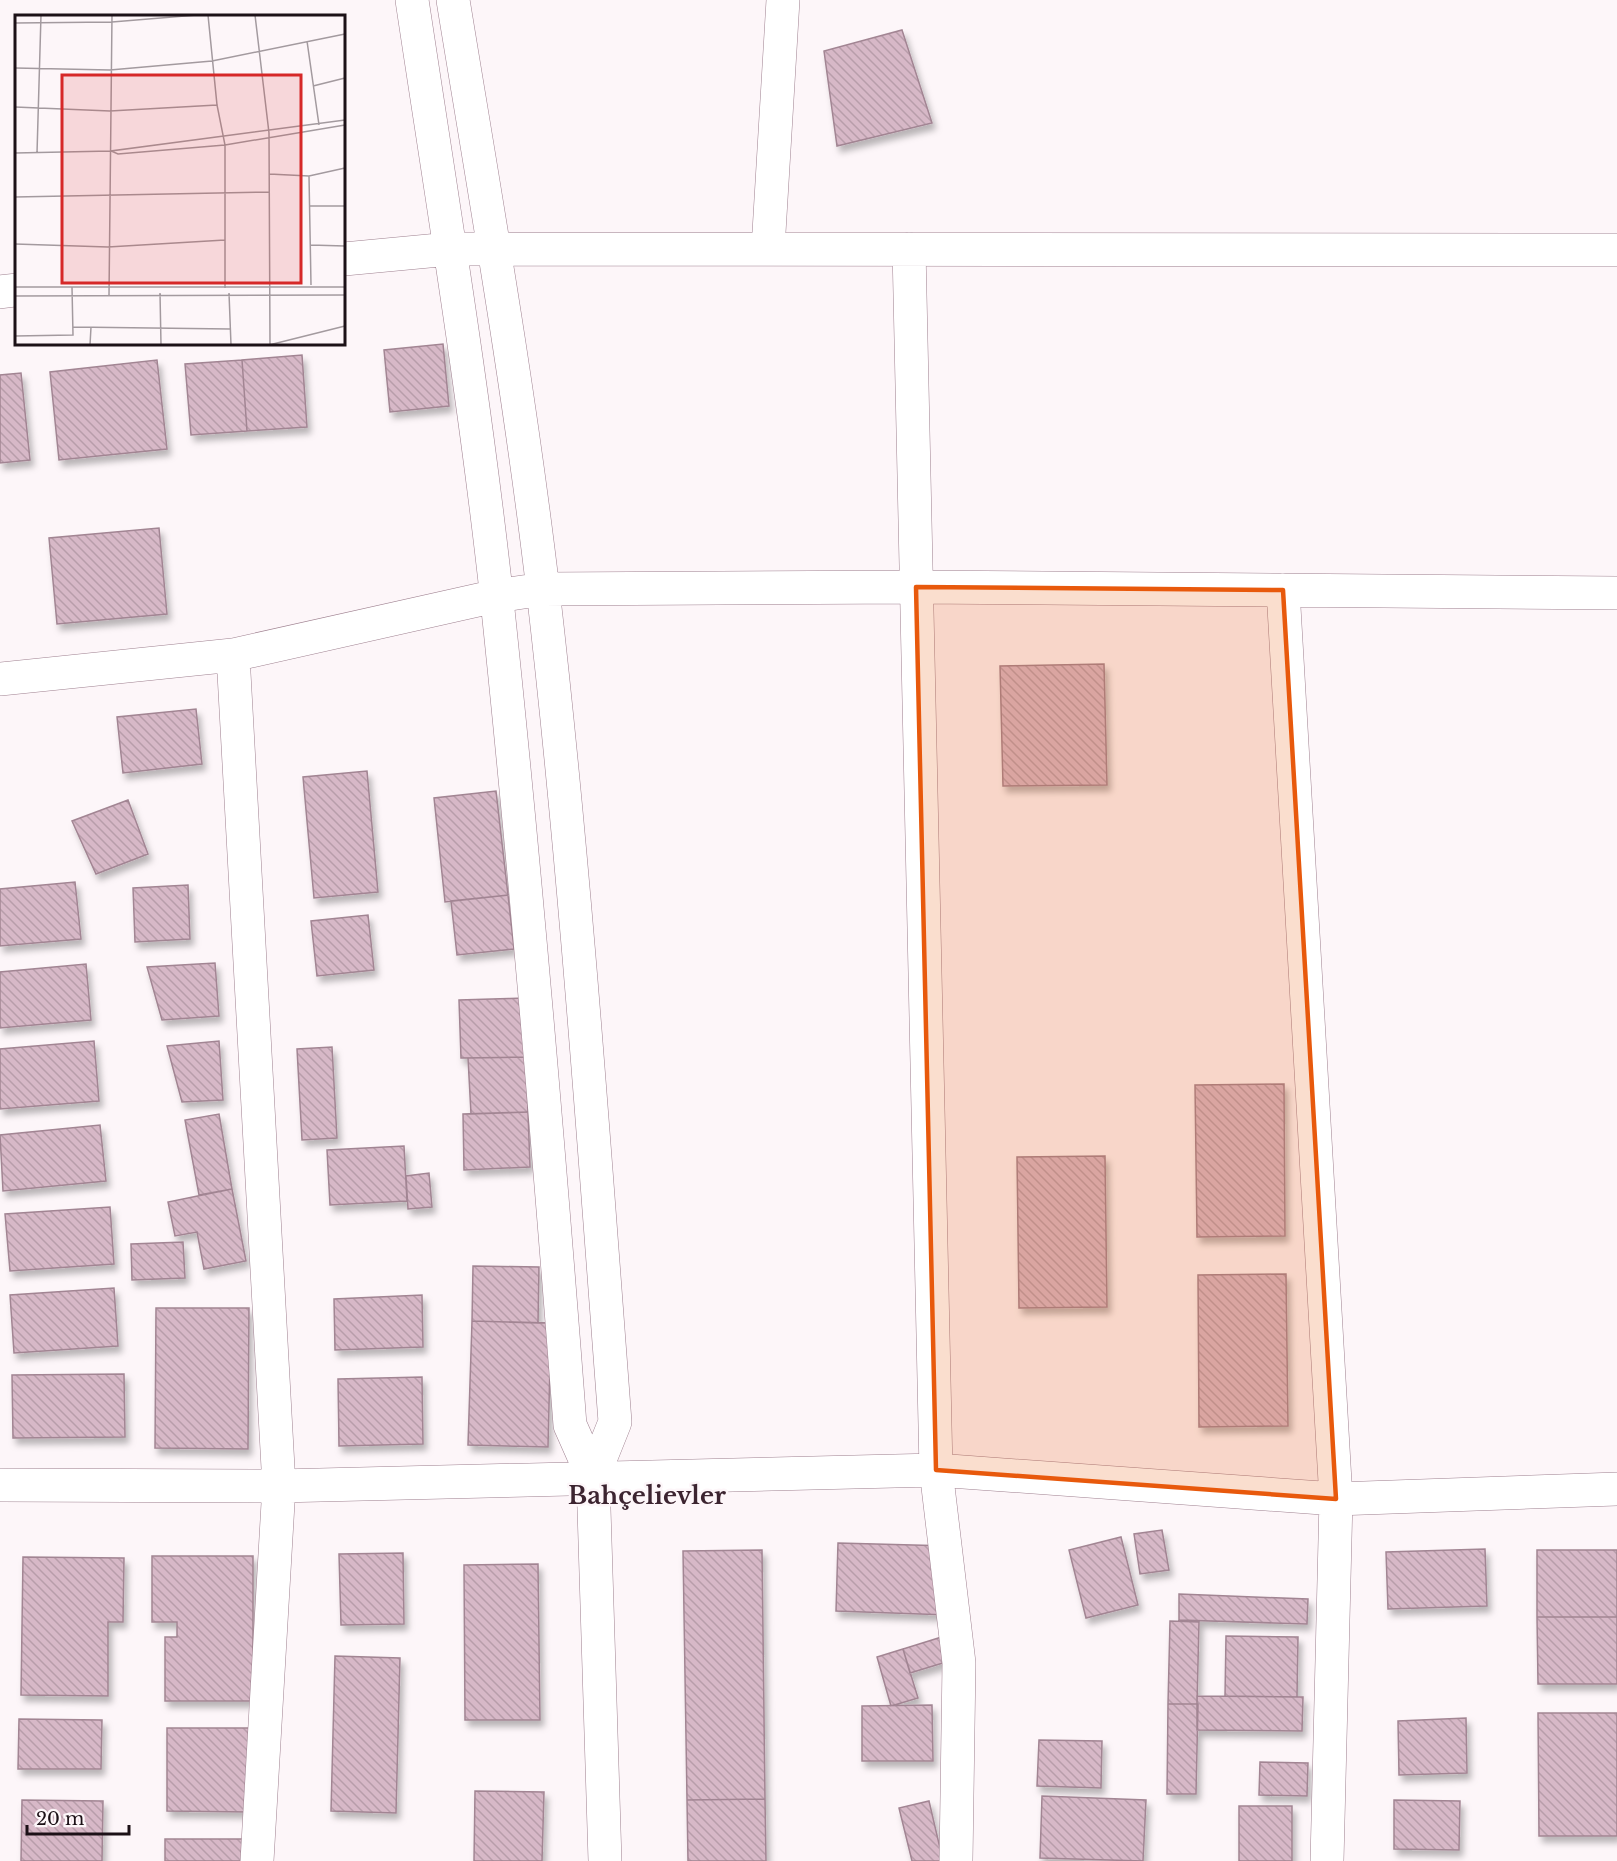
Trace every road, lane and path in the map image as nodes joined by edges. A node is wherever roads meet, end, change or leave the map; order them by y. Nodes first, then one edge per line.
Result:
1 (412, 0) edge
2 (453, 0) edge
3 (783, 0) edge
4 (450, 249) junction
5 (494, 249) junction
6 (768, 249) junction
7 (909, 249) junction
8 (1617, 250) edge
9 (345, 259) edge
10 (15, 290) edge
11 (0, 292) edge
12 (916, 587) junction
13 (543, 589) junction
14 (1282, 590) junction
15 (1617, 593) edge
16 (496, 596) junction
17 (233, 655) junction
18 (0, 679) edge
19 (936, 1470) junction
20 (593, 1477) junction
21 (0, 1485) edge
22 (279, 1485) junction
23 (1617, 1489) edge
24 (1336, 1499) junction
25 (257, 1861) edge
26 (605, 1861) edge
27 (956, 1861) edge
28 (1327, 1861) edge

1 - 4 street
2 - 5 street
3 - 6 street
4 - 5 street
4 - 9 street
4 - 16 street
5 - 6 street
5 - 13 street
6 - 7 street
7 - 8 street
7 - 12 street
10 - 11 street
12 - 13 street
12 - 14 street
12 - 19 street
13 - 16 street
13 - 20 street
14 - 15 street
14 - 24 street
16 - 17 street
16 - 20 street
17 - 18 street
17 - 22 street
19 - 20 street
19 - 24 street
19 - 27 street
20 - 22 street
20 - 26 street
21 - 22 street
22 - 25 street
23 - 24 street
24 - 28 street

